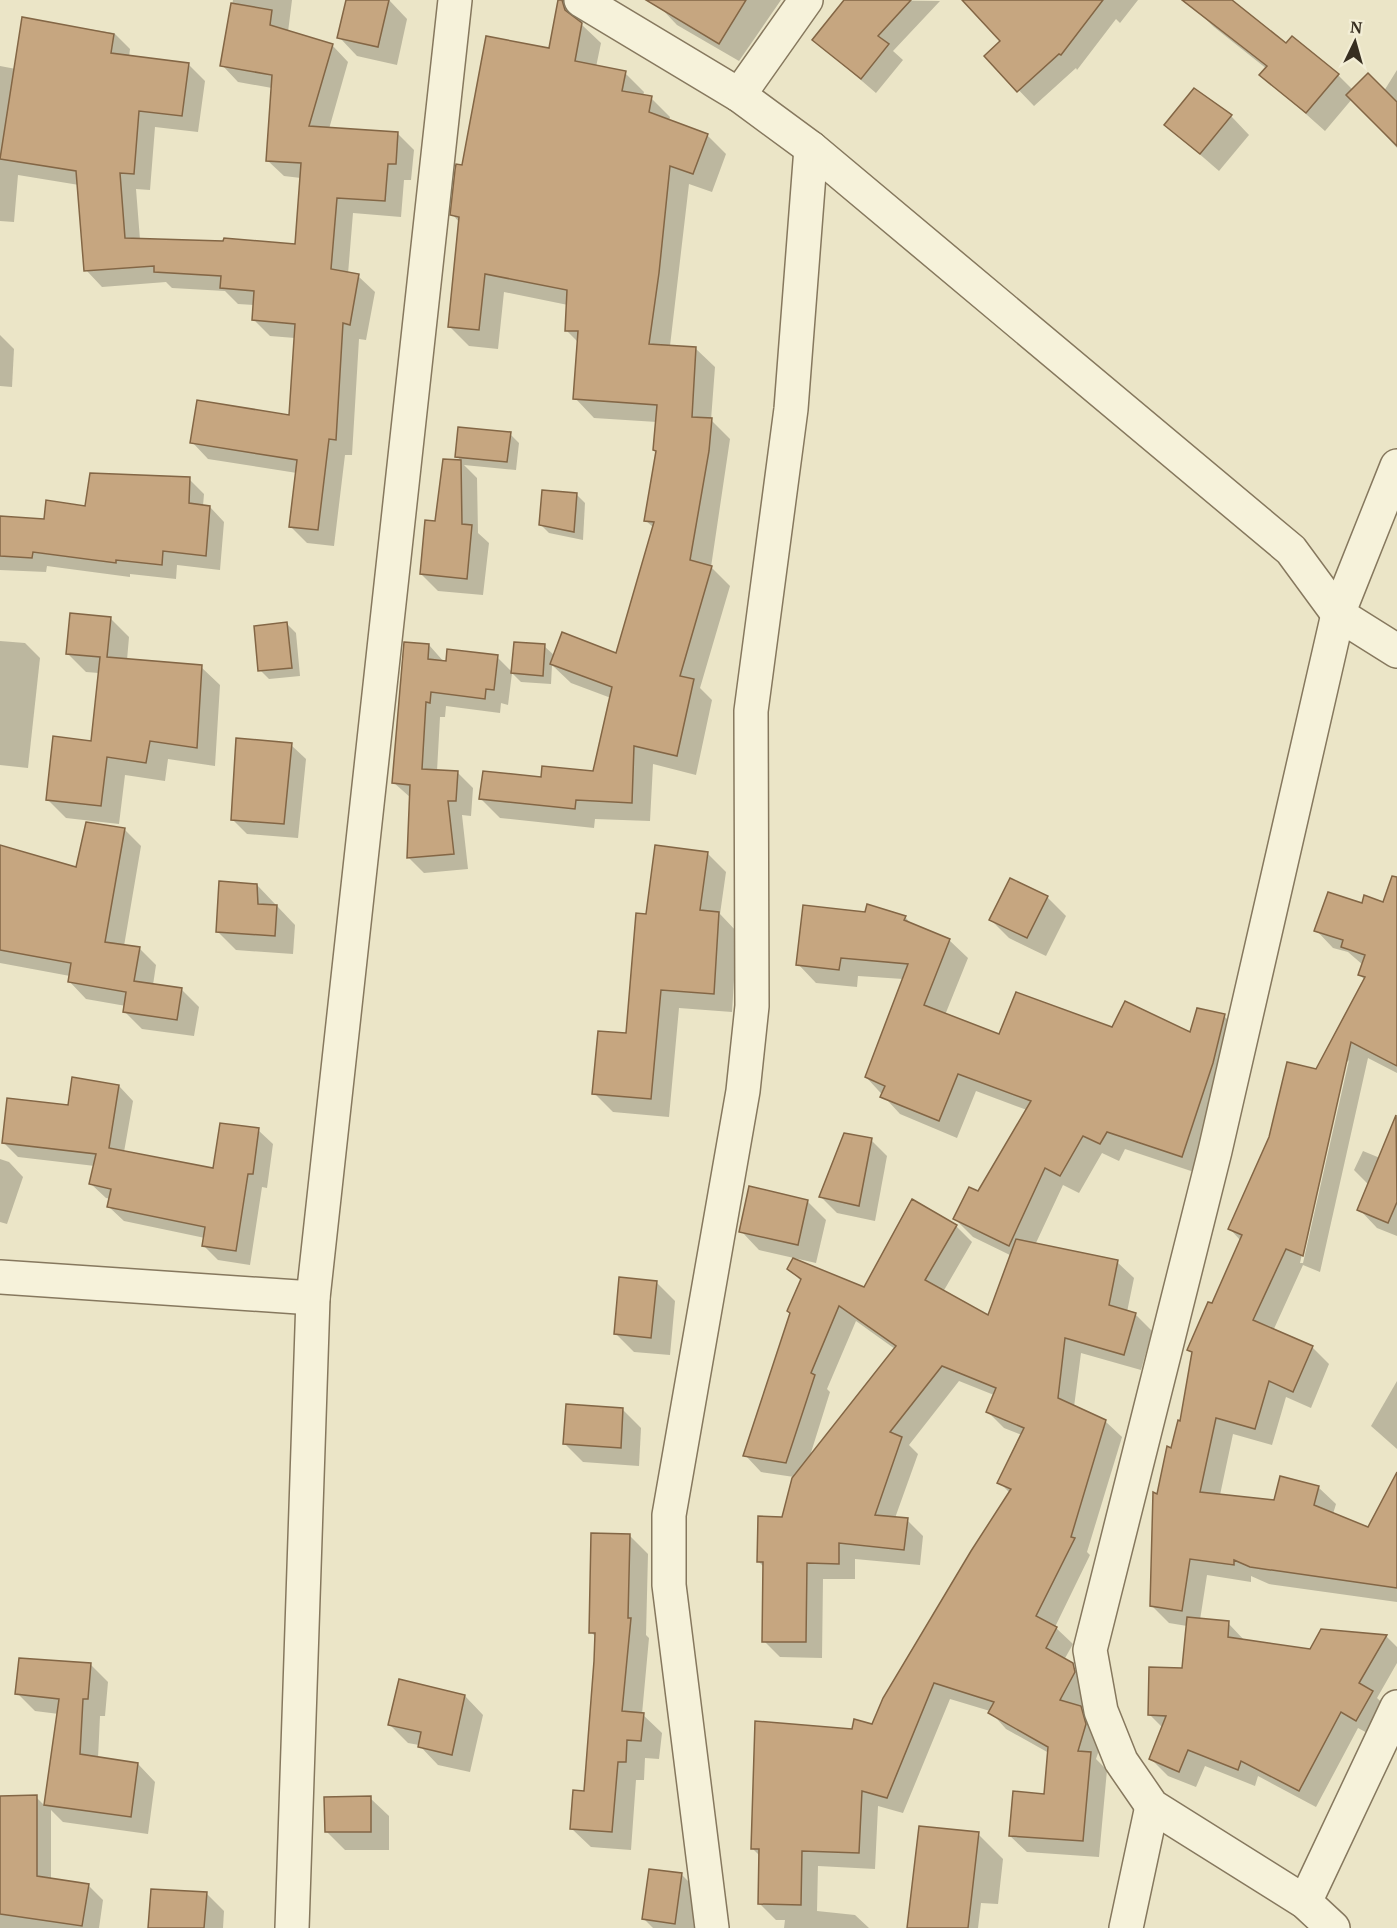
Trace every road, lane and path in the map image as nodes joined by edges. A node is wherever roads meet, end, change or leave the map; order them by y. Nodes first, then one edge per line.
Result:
1 (455, 0) edge
2 (581, 0) edge
3 (806, 0) edge
4 (739, 95) junction
5 (811, 148) junction
6 (1397, 466) edge
7 (1338, 614) junction
8 (1397, 651) edge
9 (0, 1277) edge
10 (313, 1298) junction
11 (1397, 1707) edge
12 (1152, 1806) junction
13 (1305, 1902) junction
14 (292, 1928) edge
15 (712, 1928) edge
16 (1126, 1928) edge
17 (1333, 1928) edge

1 - 10 street
2 - 4 street
3 - 4 street
4 - 5 street
5 - 7 street
5 - 15 street
6 - 7 street
7 - 8 street
7 - 12 street
9 - 10 street
10 - 14 street
11 - 13 street
12 - 13 street
12 - 16 street
13 - 17 street

